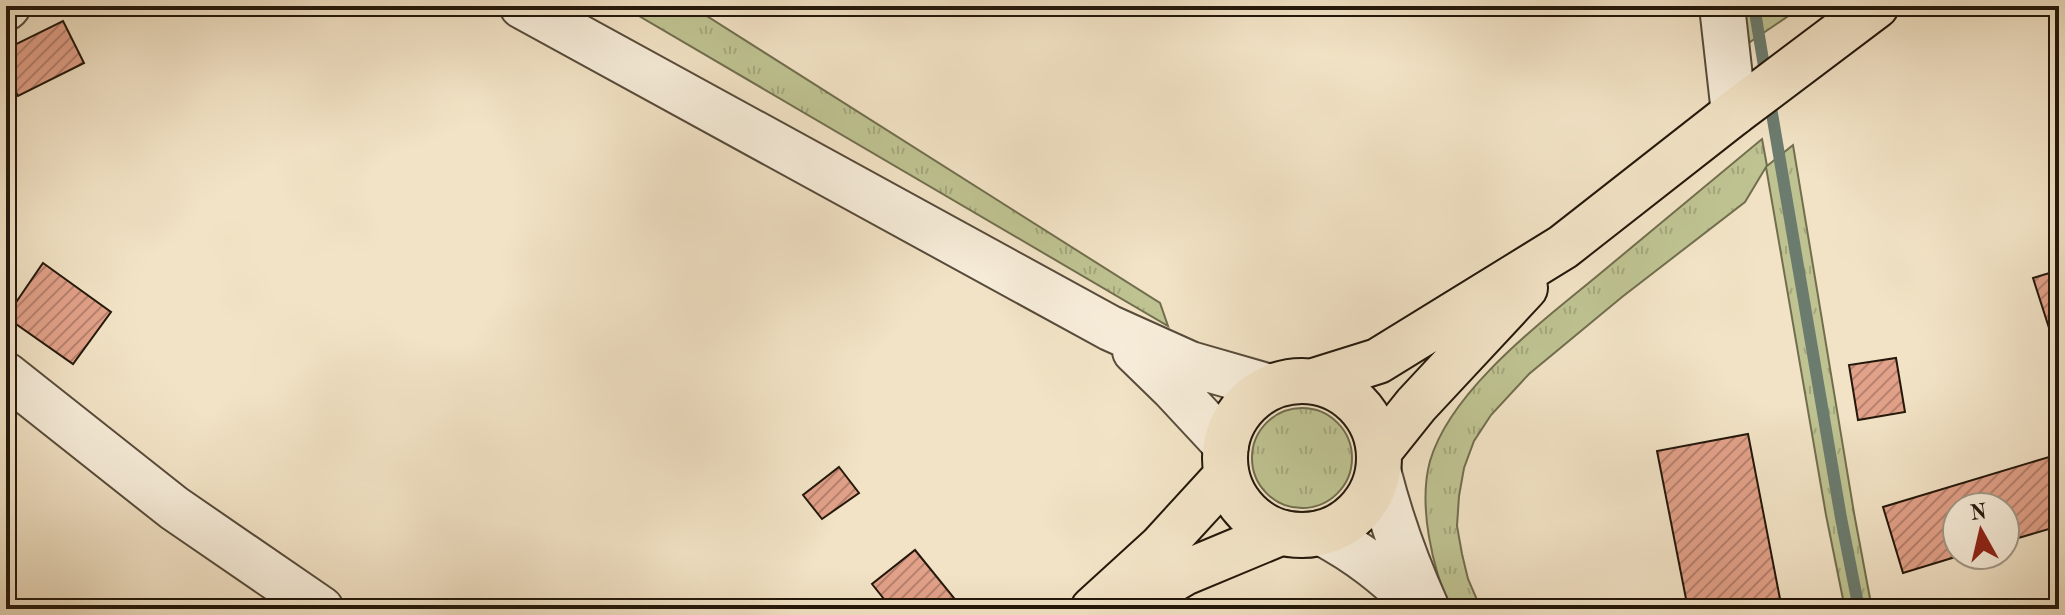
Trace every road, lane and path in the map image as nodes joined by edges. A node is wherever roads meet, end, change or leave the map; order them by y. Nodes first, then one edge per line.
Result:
1 (522, 6) edge
2 (1722, 6) edge
3 (1876, 6) edge
4 (1758, 95) junction
5 (1563, 247) junction
6 (1110, 328) junction
7 (6, 375) edge
8 (1314, 381) junction
9 (1270, 387) junction
10 (1226, 460) junction
11 (1380, 462) junction
12 (1301, 533) junction
13 (321, 609) edge
14 (1093, 609) edge
15 (1123, 609) edge
16 (1425, 609) edge

1 - 6 street
2 - 4 street
3 - 4 main road
4 - 5 main road
5 - 8 main road
5 - 11 main road
6 - 9 street
6 - 10 street
7 - 13 street
8 - 9 main road
8 - 11 main road
9 - 10 main road
10 - 12 main road
10 - 14 main road
11 - 12 main road
11 - 16 street
12 - 15 main road
12 - 16 street

